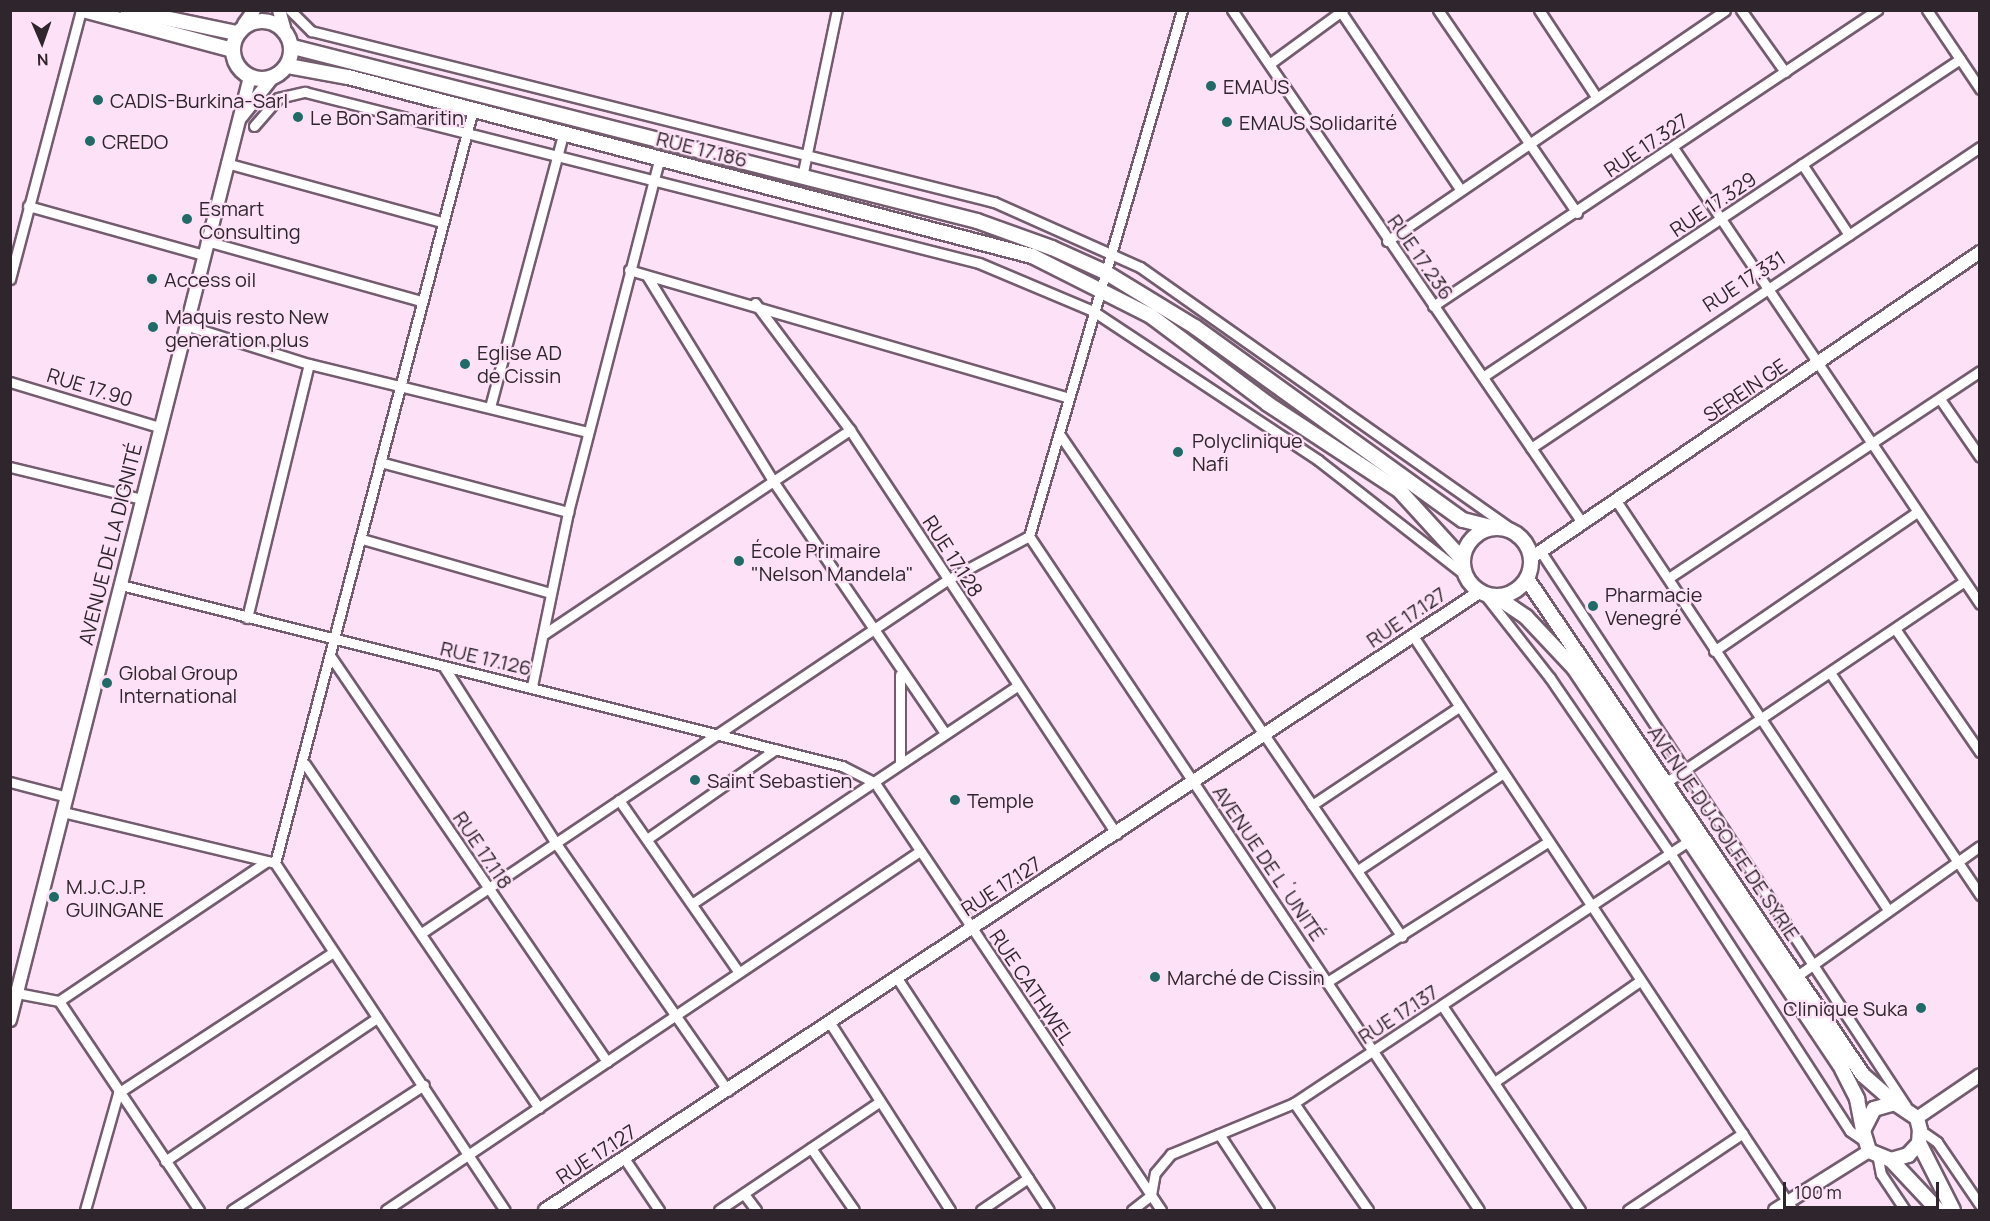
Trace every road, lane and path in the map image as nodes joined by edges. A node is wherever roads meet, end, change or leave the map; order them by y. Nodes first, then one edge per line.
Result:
1 (82, 10) edge
2 (127, 10) edge
3 (254, 10) edge
4 (279, 10) edge
5 (290, 10) edge
6 (837, 10) edge
7 (1182, 10) edge
8 (1232, 10) edge
9 (1438, 10) edge
10 (1539, 10) edge
11 (1725, 10) edge
12 (1741, 10) edge
13 (1877, 10) edge
14 (1928, 10) edge
15 (1342, 11) edge
16 (240, 28) junction
17 (284, 28) junction
18 (293, 47) junction
19 (231, 50) junction
20 (1960, 59) junction
21 (1272, 62) junction
22 (288, 66) junction
23 (1785, 72) junction
24 (250, 77) junction
25 (272, 78) junction
26 (1980, 89) edge
27 (1597, 98) junction
28 (472, 113) junction
29 (237, 123) junction
30 (254, 126) dead end
31 (563, 134) junction
32 (465, 135) junction
33 (1530, 145) junction
34 (1980, 147) edge
35 (1674, 149) junction
36 (557, 156) junction
37 (807, 157) junction
38 (659, 159) junction
39 (226, 163) junction
40 (1802, 164) junction
41 (802, 177) junction
42 (654, 180) junction
43 (1460, 189) junction
44 (28, 206) junction
45 (1577, 213) junction
46 (1723, 220) junction
47 (441, 222) junction
48 (1849, 234) junction
49 (206, 241) junction
50 (1387, 241) junction
51 (1111, 252) junction
52 (1980, 252) edge
53 (203, 255) junction
54 (629, 270) junction
55 (1105, 272) junction
56 (647, 276) junction
57 (10, 279) edge
58 (1769, 287) junction
59 (1100, 288) junction
60 (418, 300) junction
61 (755, 303) junction
62 (1433, 306) junction
63 (1093, 311) junction
64 (185, 325) junction
65 (309, 364) junction
66 (1818, 364) junction
67 (1980, 371) edge
68 (1484, 376) junction
69 (10, 382) edge
70 (398, 385) junction
71 (1067, 396) junction
72 (1940, 399) junction
73 (490, 407) junction
74 (159, 427) junction
75 (850, 430) junction
76 (588, 432) junction
77 (1060, 435) junction
78 (1872, 443) junction
79 (1531, 448) junction
80 (1980, 457) edge
81 (380, 462) junction
82 (10, 467) edge
83 (773, 481) junction
84 (141, 499) junction
85 (1617, 502) junction
86 (567, 512) junction
87 (1917, 512) junction
88 (1583, 524) junction
89 (1492, 527) junction
90 (1511, 529) junction
91 (1029, 536) junction
92 (362, 539) junction
93 (1536, 555) junction
94 (1462, 559) junction
95 (1464, 574) junction
96 (1670, 577) junction
97 (1527, 579) junction
98 (947, 580) junction
99 (1963, 582) junction
100 (121, 585) junction
101 (550, 593) junction
102 (1487, 595) junction
103 (1980, 604) edge
104 (247, 618) junction
105 (1896, 630) junction
106 (872, 632) junction
107 (544, 634) junction
108 (1413, 636) junction
109 (336, 638) junction
110 (1714, 651) junction
111 (331, 657) junction
112 (444, 667) junction
113 (1832, 674) junction
114 (900, 675) junction
115 (532, 686) junction
116 (1017, 686) junction
117 (1459, 707) junction
118 (1760, 720) junction
119 (945, 733) junction
120 (718, 735) junction
121 (1265, 736) junction
122 (776, 749) junction
123 (1980, 752) edge
124 (900, 763) junction
125 (305, 764) junction
126 (842, 766) joint
127 (1687, 768) junction
128 (1502, 774) junction
129 (1668, 781) junction
130 (10, 782) edge
131 (875, 783) junction
132 (1192, 783) junction
133 (67, 797) junction
134 (619, 800) junction
135 (1312, 805) junction
136 (63, 812) junction
137 (1116, 834) junction
138 (647, 839) junction
139 (1690, 840) junction
140 (555, 842) junction
141 (1546, 843) junction
142 (1980, 846) edge
143 (920, 851) junction
144 (1670, 853) junction
145 (1956, 861) junction
146 (271, 862) junction
147 (1358, 870) junction
148 (487, 889) junction
149 (1980, 895) edge
150 (693, 903) junction
151 (1590, 906) junction
152 (1888, 910) junction
153 (972, 929) junction
154 (423, 932) junction
155 (1402, 936) junction
156 (332, 953) junction
157 (1812, 965) junction
158 (738, 971) junction
159 (1797, 976) junction
160 (897, 978) junction
161 (1640, 981) junction
162 (1327, 982) junction
163 (17, 993) junction
164 (59, 1001) junction
165 (1443, 1007) junction
166 (377, 1018) junction
167 (674, 1018) junction
168 (10, 1020) edge
169 (830, 1023) junction
170 (1375, 1050) junction
171 (607, 1062) junction
172 (1980, 1075) edge
173 (1496, 1081) junction
174 (424, 1085) junction
175 (728, 1091) junction
176 (118, 1093) junction
177 (879, 1102) junction
178 (1294, 1102) junction
179 (1900, 1104) junction
180 (539, 1108) junction
181 (1919, 1130) junction
182 (1219, 1134) junction
183 (1743, 1134) junction
184 (1869, 1145) junction
185 (812, 1148) junction
186 (469, 1156) junction
187 (624, 1158) junction
188 (1891, 1160) junction
189 (165, 1161) junction
190 (1028, 1178) junction
191 (744, 1194) junction
192 (1151, 1195) junction
193 (1980, 1205) edge
194 (1790, 1206) edge
195 (85, 1210) edge
196 (199, 1210) edge
197 (232, 1210) edge
198 (386, 1210) edge
199 (505, 1210) edge
200 (545, 1210) edge
201 (659, 1210) edge
202 (719, 1210) edge
203 (756, 1210) edge
204 (854, 1210) edge
205 (950, 1210) edge
206 (981, 1210) edge
207 (1050, 1210) edge
208 (1132, 1210) edge
209 (1161, 1210) edge
210 (1269, 1210) edge
211 (1368, 1210) edge
212 (1479, 1210) edge
213 (1580, 1210) edge
214 (1628, 1210) edge
215 (1775, 1210) edge
216 (1905, 1210) edge
217 (1938, 1210) edge
218 (1953, 1210) edge

1 - 19 main road
1 - 44 street
2 - 16 main road
3 - 16 street
4 - 17 street
5 - 37 street
6 - 37 street
7 - 51 street
8 - 21 street, RUE 17.236
9 - 33 street
10 - 27 street
11 - 27 street
12 - 23 street
13 - 23 street, RUE 17.327
14 - 20 street
15 - 21 street
15 - 43 street
16 - 17 main road
16 - 19 main road
17 - 18 main road
18 - 22 main road
18 - 41 main road
19 - 24 main road
20 - 26 street
20 - 40 street, RUE 17.329
21 - 50 street, RUE 17.236
22 - 25 main road
22 - 28 main road, RUE 17.186
23 - 35 street, RUE 17.327
24 - 25 main road
24 - 29 street, AVENUE DE LA DIGNITÉ
25 - 29 street
27 - 33 street
28 - 31 main road, RUE 17.186
28 - 32 street
29 - 39 street, AVENUE DE LA DIGNITÉ
30 - 32 street
31 - 36 street
31 - 38 main road, RUE 17.186
32 - 36 street
32 - 47 street
33 - 43 street
33 - 45 street
34 - 48 street, RUE 17.331
35 - 45 street, RUE 17.327
35 - 46 street
36 - 42 street
36 - 73 street
37 - 41 street
37 - 51 street
38 - 42 street
38 - 59 main road, RUE 17.186
39 - 47 street
39 - 49 street, AVENUE DE LA DIGNITÉ
40 - 46 street, RUE 17.329
40 - 48 street
41 - 55 main road
42 - 54 street
42 - 63 street
43 - 50 street
44 - 53 street
44 - 57 street
45 - 62 street, RUE 17.327
46 - 58 street
46 - 68 street, RUE 17.329
47 - 60 street
48 - 58 street, RUE 17.331
49 - 53 street, AVENUE DE LA DIGNITÉ
49 - 60 street
50 - 62 street, RUE 17.236
51 - 55 street
51 - 90 street
52 - 66 street, SEREIN GE
53 - 64 street, AVENUE DE LA DIGNITÉ
54 - 56 street
54 - 76 street
55 - 59 street
55 - 89 main road
56 - 61 street
56 - 83 street
58 - 66 street
58 - 79 street, RUE 17.331
59 - 63 street
59 - 94 main road, RUE 17.186
60 - 70 street
61 - 71 street
61 - 75 street, RUE 17.128
62 - 68 street, RUE 17.236
63 - 71 street
63 - 95 street
64 - 65 street
64 - 74 street, AVENUE DE LA DIGNITÉ
65 - 70 street
65 - 104 street
66 - 78 street
66 - 85 street, SEREIN GE
67 - 72 street
68 - 79 street, RUE 17.236
69 - 74 street, RUE 17.90
70 - 73 street
70 - 81 street
71 - 77 street
72 - 78 street
72 - 80 street
73 - 76 street
74 - 84 street, AVENUE DE LA DIGNITÉ
75 - 83 street
75 - 98 street, RUE 17.128
76 - 86 street
77 - 91 street
77 - 121 street
78 - 87 street
78 - 96 street
79 - 88 street, RUE 17.236
81 - 86 street
81 - 92 street
82 - 84 street
83 - 106 street
83 - 107 street
84 - 100 street, AVENUE DE LA DIGNITÉ
85 - 88 street, SEREIN GE
85 - 96 street
86 - 101 street
87 - 99 street
87 - 110 street
88 - 93 street, SEREIN GE
89 - 90 main road
89 - 94 main road
90 - 93 main road
91 - 98 street
91 - 132 street, AVENUE DE L´UNITÉ
92 - 101 street
92 - 109 street
93 - 97 main road
93 - 127 street
94 - 95 main road
95 - 102 main road
96 - 110 street
97 - 102 main road
97 - 129 main road, AVENUE DU GOLFE DE SYRIE
98 - 106 street
98 - 116 street, RUE 17.128
99 - 103 street
99 - 105 street
100 - 104 street, RUE 17.126
100 - 133 street, AVENUE DE LA DIGNITÉ
101 - 107 street
102 - 108 street, RUE 17.127
102 - 139 main road
102 - 144 street
104 - 109 street, RUE 17.126
105 - 113 street
105 - 123 street
106 - 114 street
106 - 120 street
107 - 115 street
108 - 117 street
108 - 121 street, RUE 17.127
109 - 111 street
109 - 112 street, RUE 17.126
110 - 118 street
111 - 125 street
111 - 148 street, RUE 17.118
112 - 115 street, RUE 17.126
112 - 140 street
113 - 118 street
113 - 145 street
114 - 119 street
114 - 124 street
115 - 120 street, RUE 17.126
116 - 119 street
116 - 137 street, RUE 17.128
117 - 128 street
117 - 135 street
118 - 127 street
118 - 152 street
119 - 124 street
120 - 122 street, RUE 17.126
120 - 134 street
121 - 132 street, RUE 17.127
121 - 135 street
122 - 126 street, RUE 17.126
122 - 138 street
124 - 131 street
125 - 146 street
125 - 154 street
126 - 131 street, RUE CATHWEL
127 - 129 street
127 - 157 street
128 - 141 street
128 - 147 street
129 - 159 main road, AVENUE DU GOLFE DE SYRIE
130 - 133 street
131 - 143 street, RUE CATHWEL
131 - 150 street
132 - 137 street, RUE 17.127
132 - 162 street, AVENUE DE L´UNITÉ
133 - 136 street, AVENUE DE LA DIGNITÉ
134 - 138 street
134 - 140 street
135 - 147 street
136 - 146 street
136 - 163 street, AVENUE DE LA DIGNITÉ
137 - 153 street, RUE 17.127
138 - 150 street
139 - 144 street, RUE 17.137
139 - 184 main road
140 - 148 street
140 - 167 street
141 - 151 street
141 - 155 street
142 - 145 street
143 - 153 street, RUE CATHWEL
143 - 158 street
144 - 151 street, RUE 17.137
144 - 184 street
145 - 149 street
145 - 152 street
146 - 156 street
146 - 164 street
147 - 155 street
148 - 154 street
148 - 171 street, RUE 17.118
150 - 158 street
151 - 161 street
151 - 165 street, RUE 17.137
152 - 157 street
153 - 160 street, RUE 17.127
153 - 192 street, RUE CATHWEL
154 - 180 street
155 - 162 street
156 - 166 street
156 - 176 street
157 - 159 street
157 - 179 street
158 - 167 street
159 - 179 main road, AVENUE DU GOLFE DE SYRIE
160 - 169 street, RUE 17.127
160 - 190 street
161 - 173 street
161 - 183 street
162 - 170 street, AVENUE DE L´UNITÉ
163 - 164 street
163 - 168 street, AVENUE DE LA DIGNITÉ
164 - 176 street
165 - 170 street, RUE 17.137
165 - 173 street
166 - 174 street
166 - 189 street
167 - 171 street
167 - 175 street
169 - 175 street, RUE 17.127
169 - 177 street
170 - 178 street, RUE 17.137
170 - 212 street, AVENUE DE L´UNITÉ
171 - 180 street
172 - 181 street
173 - 213 street
174 - 186 street
174 - 197 street
175 - 187 street, RUE 17.127
176 - 189 street
176 - 195 street
177 - 185 street
177 - 205 street
178 - 182 street, RUE 17.137
178 - 211 street
179 - 181 main road
179 - 184 main road
180 - 186 street
181 - 188 main road
181 - 193 street
181 - 218 main road
182 - 192 street, RUE 17.137
182 - 210 street
183 - 194 street
183 - 214 street
184 - 188 main road
184 - 194 street
184 - 216 street
185 - 191 street
185 - 204 street
186 - 198 street
186 - 199 street
187 - 200 street, RUE 17.127
187 - 201 street
188 - 217 main road
189 - 196 street
190 - 206 street
190 - 207 street
191 - 202 street
191 - 203 street
192 - 208 street
192 - 209 street, RUE CATHWEL
194 - 215 street

